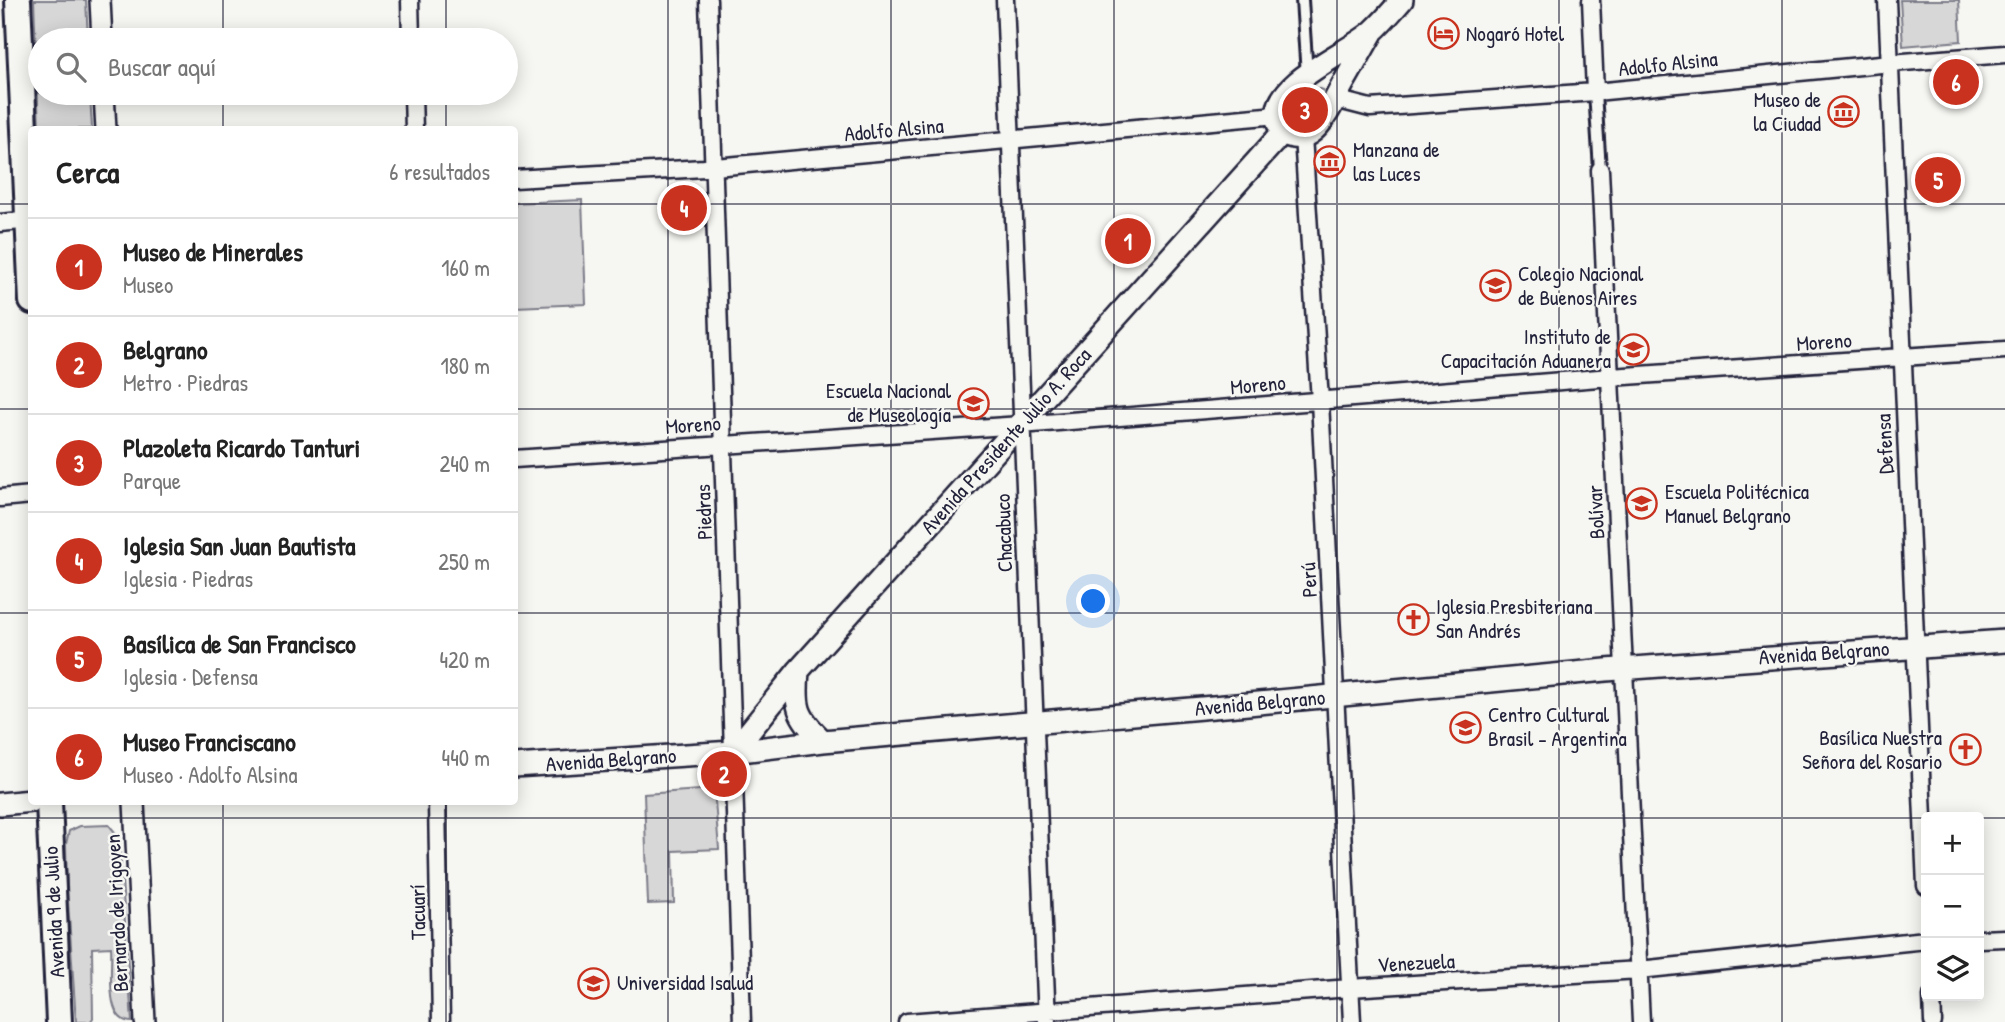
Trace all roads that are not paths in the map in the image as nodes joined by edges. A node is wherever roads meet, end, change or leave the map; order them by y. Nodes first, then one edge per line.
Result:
1 (18, 0) edge
2 (100, 0) edge
3 (410, 0) edge
4 (708, 0) edge
5 (1004, 0) edge
6 (1303, 0) edge
7 (1402, 0) edge
8 (1591, 0) edge
9 (1887, 0) edge
10 (101, 28) edge
11 (411, 28) edge
12 (1372, 33) junction
13 (2005, 54) edge
14 (1891, 63) junction
15 (1307, 75) junction
16 (1595, 92) junction
17 (1335, 99) junction
18 (105, 105) edge
19 (413, 105) edge
20 (106, 126) edge
21 (414, 126) edge
22 (1288, 128) junction
23 (1010, 141) junction
24 (715, 167) junction
25 (1600, 170) joint
26 (518, 179) edge
27 (28, 200) edge
28 (28, 220) edge
29 (0, 223) edge
30 (2005, 350) edge
31 (1902, 358) junction
32 (1611, 377) junction
33 (1320, 401) junction
34 (1021, 425) junction
35 (723, 444) junction
36 (518, 459) edge
37 (28, 495) edge
38 (0, 498) edge
39 (2005, 641) edge
40 (1916, 647) junction
41 (1625, 668) junction
42 (798, 671) junction
43 (1336, 696) junction
44 (1033, 723) junction
45 (823, 741) junction
46 (733, 752) junction
47 (518, 766) edge
48 (28, 801) edge
49 (0, 804) edge
50 (49, 805) edge
51 (134, 805) edge
52 (437, 805) edge
53 (1926, 875) edge
54 (2005, 938) edge
55 (1984, 939) edge
56 (1921, 941) edge
57 (1639, 970) junction
58 (1350, 988) junction
59 (1931, 1001) edge
60 (1046, 1017) edge
61 (59, 1022) edge
62 (145, 1022) edge
63 (441, 1022) edge
64 (742, 1022) edge
65 (907, 1022) edge
66 (1352, 1022) edge
67 (1641, 1022) edge
68 (1933, 1022) edge

1 - 27 highway
2 - 10 street
3 - 11 street
4 - 24 street, Piedras
5 - 23 street, Chacabuco
6 - 15 street
7 - 12 main road, Avenida Presidente Julio A. Roca
8 - 16 street, Bolívar
9 - 14 street, Defensa
12 - 15 main road, Avenida Presidente Julio A. Roca
12 - 17 main road, Avenida Presidente Julio A. Roca
13 - 14 street, Adolfo Alsina
14 - 16 street, Adolfo Alsina
14 - 31 street, Defensa
15 - 17 main road
15 - 22 main road, Avenida Presidente Julio A. Roca
16 - 17 street, Adolfo Alsina
16 - 25 street, Bolívar
17 - 22 main road, Avenida Presidente Julio A. Roca
18 - 20 street
19 - 21 street
22 - 23 street, Adolfo Alsina
22 - 33 street, Perú
22 - 34 main road, Avenida Presidente Julio A. Roca
23 - 24 street, Adolfo Alsina
23 - 34 street, Chacabuco
24 - 26 street, Adolfo Alsina
24 - 35 street, Piedras
25 - 32 street, Bolívar
28 - 29 street
30 - 31 street, Moreno
31 - 32 street, Moreno
31 - 40 street, Defensa
32 - 33 street, Moreno
32 - 41 street, Bolívar
33 - 34 street, Moreno
33 - 43 street, Perú
34 - 35 street, Moreno
34 - 42 main road, Avenida Presidente Julio A. Roca
34 - 44 street, Chacabuco
35 - 36 street, Moreno
35 - 46 street, Piedras
37 - 38 street
39 - 40 main road, Avenida Belgrano
40 - 41 main road, Avenida Belgrano
40 - 53 street, Defensa
41 - 43 main road, Avenida Belgrano
41 - 57 street, Bolívar
42 - 45 main road
42 - 46 main road, Avenida Presidente Julio A. Roca
43 - 44 main road, Avenida Belgrano
43 - 58 street, Perú
44 - 45 main road, Avenida Belgrano
44 - 60 street, Chacabuco
45 - 46 main road, Avenida Belgrano
46 - 47 main road, Avenida Belgrano
46 - 64 street, Piedras
48 - 49 main road
50 - 61 highway, Avenida 9 de Julio
51 - 62 street, Bernardo de Irigoyen
52 - 63 street, Tacuarí
54 - 55 street
56 - 57 street, Venezuela
57 - 58 street, Venezuela
57 - 67 street, Bolívar
58 - 60 street, Venezuela
58 - 66 street, Perú
59 - 68 street
60 - 65 street, Venezuela

